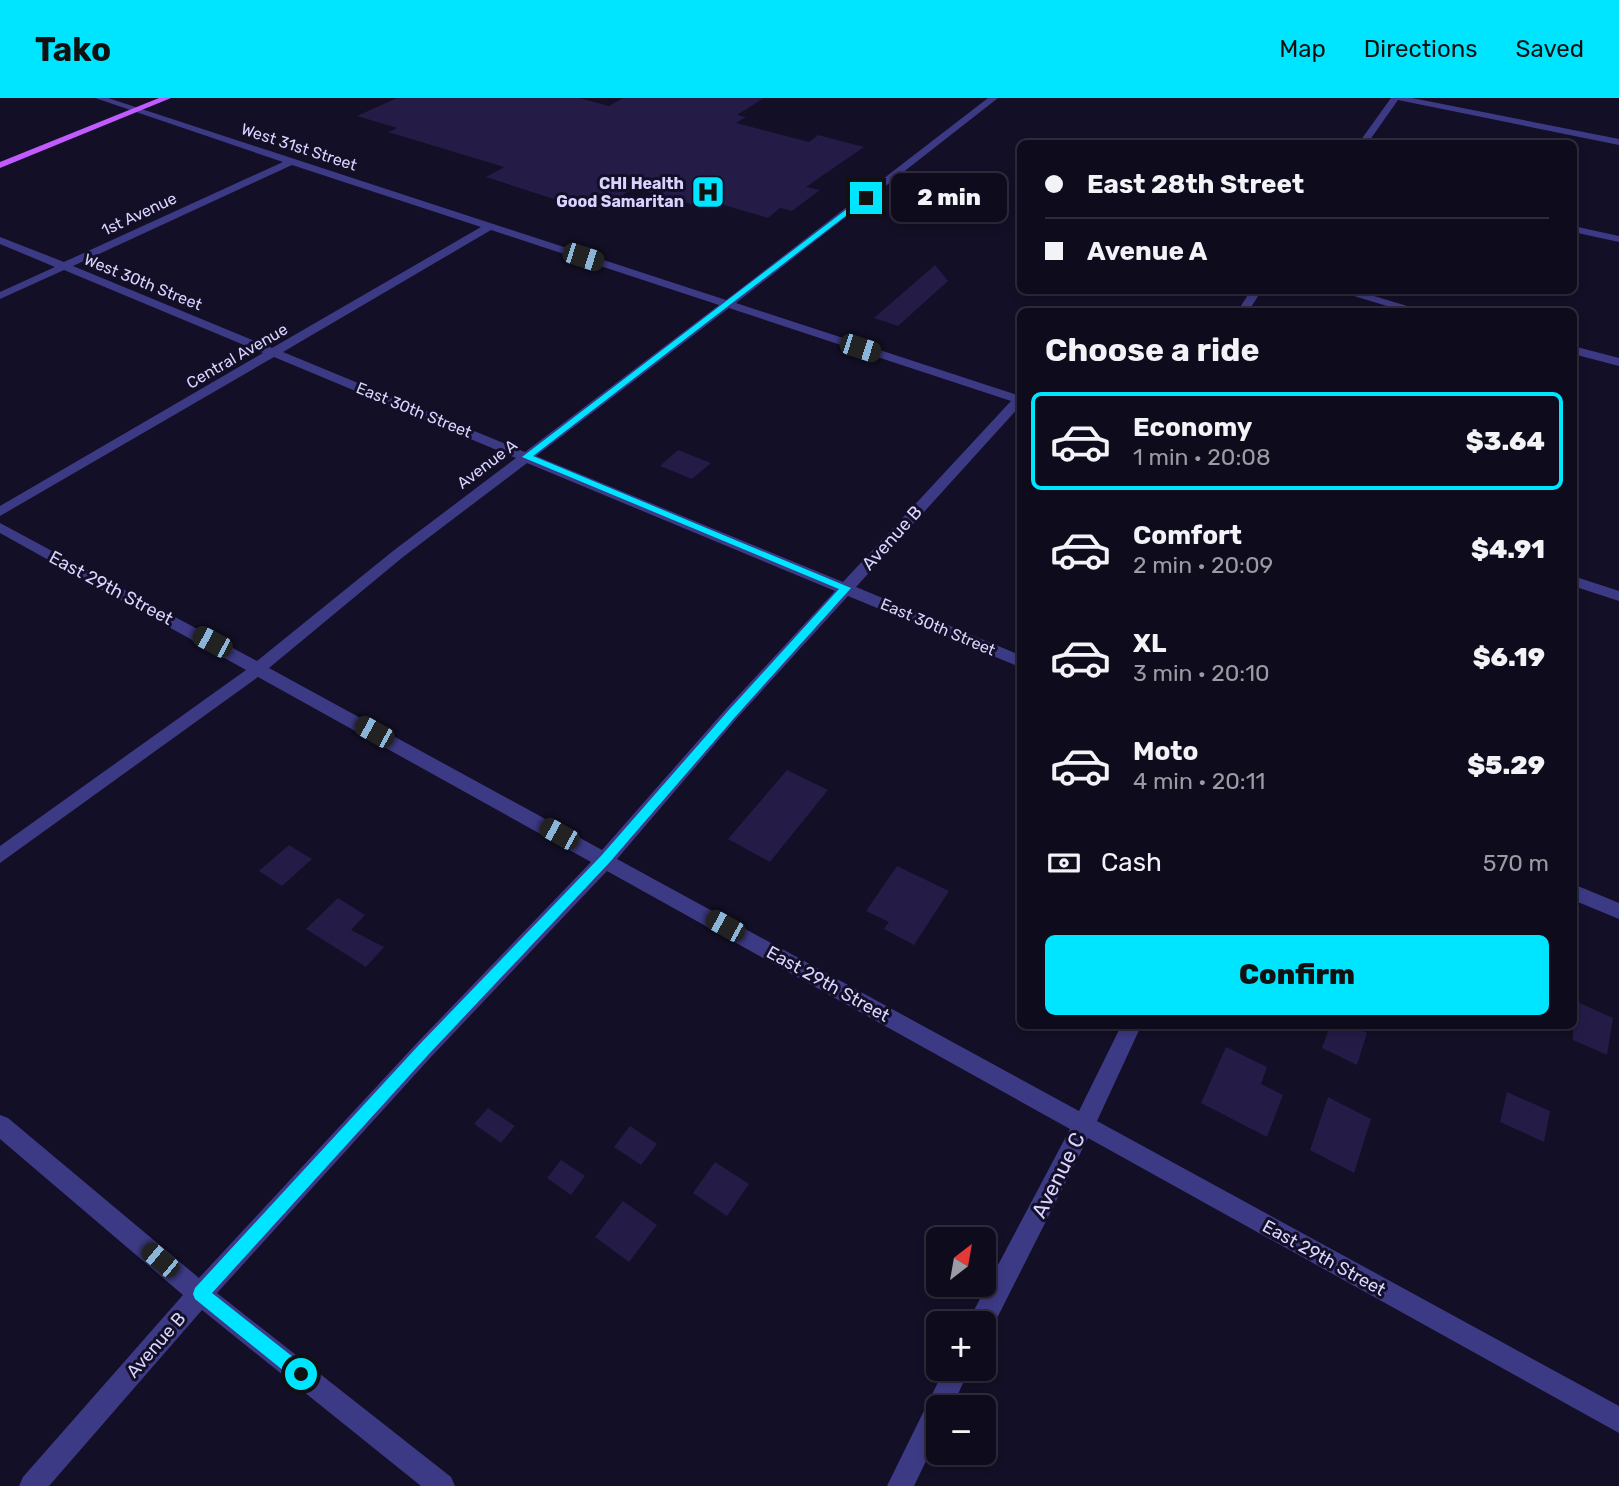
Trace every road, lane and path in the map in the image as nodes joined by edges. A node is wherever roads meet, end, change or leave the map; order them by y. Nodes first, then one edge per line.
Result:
1 (99, 98) edge
2 (137, 98) edge
3 (167, 98) edge
4 (994, 98) edge
5 (1397, 98) edge
6 (120, 105) junction
7 (107, 110) dead end
8 (136, 110) junction
9 (1575, 139) edge
10 (1365, 140) edge
11 (1619, 142) edge
12 (292, 161) junction
13 (0, 164) edge
14 (490, 226) junction
15 (1577, 230) edge
16 (1619, 239) edge
17 (0, 240) edge
18 (63, 267) junction
19 (1354, 294) edge
20 (0, 296) edge
21 (727, 304) junction
22 (1407, 308) edge
23 (1577, 351) edge
24 (274, 353) junction
25 (1619, 362) edge
26 (1017, 399) edge
27 (1017, 402) edge
28 (526, 457) junction
29 (0, 512) edge
30 (0, 527) edge
31 (1577, 582) edge
32 (846, 588) junction
33 (1619, 596) edge
34 (1017, 660) edge
35 (259, 668) junction
36 (0, 856) edge
37 (605, 860) junction
38 (1577, 894) edge
39 (1619, 911) edge
40 (1130, 1029) edge
41 (0, 1125) edge
42 (1083, 1126) junction
43 (201, 1294) junction
44 (987, 1311) edge
45 (952, 1381) edge
46 (1619, 1420) edge
47 (32, 1486) edge
48 (442, 1486) edge
49 (900, 1486) edge

1 - 6 street, West 31st Street
2 - 6 main road
3 - 8 main road
4 - 21 street, Avenue A
5 - 9 street
5 - 10 street
6 - 7 main road
6 - 8 street, West 31st Street
8 - 12 street, West 31st Street
8 - 13 main road
9 - 11 street
12 - 14 street, West 31st Street
12 - 18 street, 1st Avenue
14 - 21 street, West 31st Street
14 - 24 street, Central Avenue
15 - 16 street
17 - 18 street, West 30th Street
18 - 20 street, 1st Avenue
18 - 24 street, West 30th Street
19 - 22 street
21 - 26 street, West 31st Street
21 - 28 street, Avenue A
23 - 25 street
24 - 28 street, East 30th Street
24 - 29 street, Central Avenue
27 - 32 street, Avenue B
28 - 32 street, East 30th Street
28 - 35 street, Avenue A
30 - 35 street, East 29th Street
31 - 33 street
32 - 34 street, East 30th Street
32 - 37 street, Avenue B
35 - 36 street, Avenue A
35 - 37 street, East 29th Street
37 - 42 street, East 29th Street
37 - 43 street, Avenue B
38 - 39 street
40 - 42 street, Avenue C
41 - 43 street
42 - 44 street, Avenue C
42 - 46 street, East 29th Street
43 - 47 street, Avenue B
43 - 48 street
45 - 49 street

